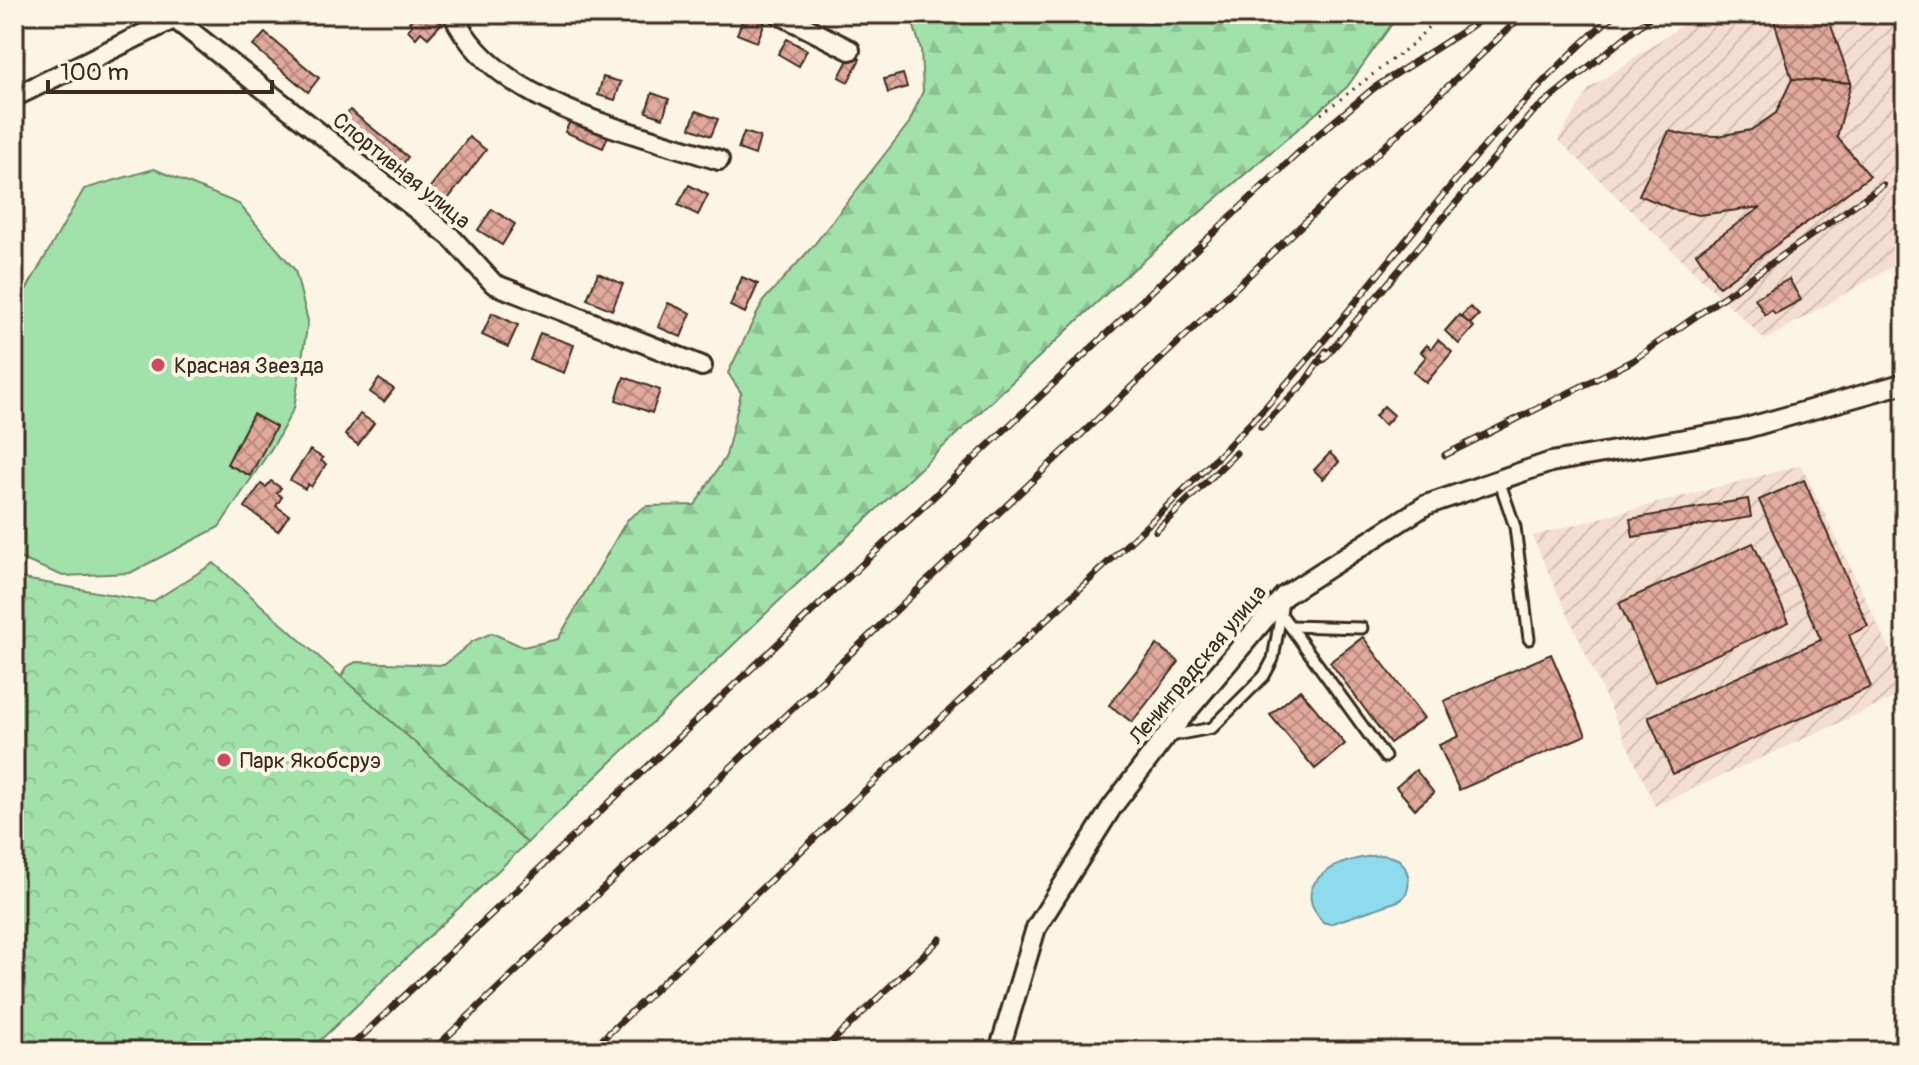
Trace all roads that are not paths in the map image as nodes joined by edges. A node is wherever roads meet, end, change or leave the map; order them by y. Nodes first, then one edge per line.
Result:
1 (453, 14) edge
2 (779, 14) edge
3 (180, 16) edge
4 (850, 50) dead end
5 (14, 97) edge
6 (719, 160) dead end
7 (702, 366) dead end
8 (1905, 383) edge
9 (1499, 480) junction
10 (1282, 605) junction
11 (1290, 626) junction
12 (1362, 628) dead end
13 (1529, 639) dead end
14 (1166, 736) junction
15 (1385, 757) dead end
16 (999, 1051) edge

1 - 6 street
2 - 4 street
3 - 5 street
3 - 7 street, Спортивная улица
8 - 9 street, Ленинградская улица
9 - 10 street, Ленинградская улица
9 - 13 lane
10 - 11 lane
10 - 14 street, Ленинградская улица
10 - 14 lane
11 - 12 lane
11 - 15 lane
14 - 16 street, Ленинградская улица

